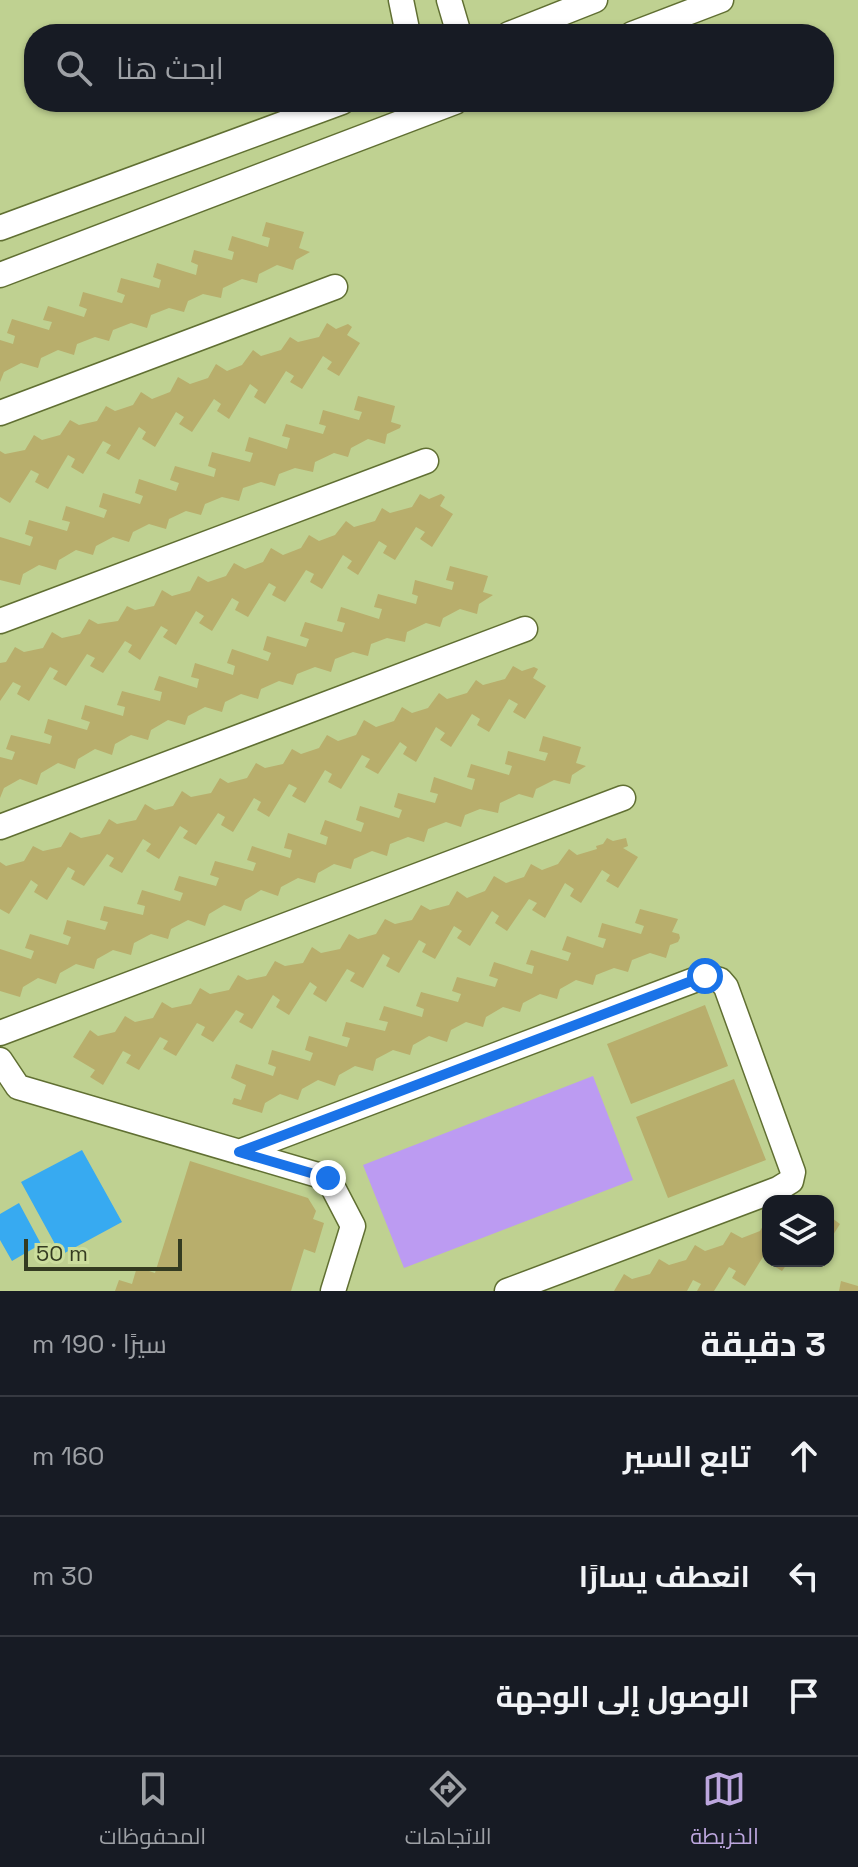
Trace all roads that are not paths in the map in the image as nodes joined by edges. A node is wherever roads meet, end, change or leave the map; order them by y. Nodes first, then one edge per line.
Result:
1 (401, 0) edge
2 (449, 0) edge
3 (595, 0) edge
4 (721, 0) edge
5 (406, 24) edge
6 (456, 24) edge
7 (534, 24) edge
8 (658, 24) edge
9 (315, 112) edge
10 (429, 112) edge
11 (0, 228) edge
12 (0, 275) edge
13 (335, 287) dead end
14 (0, 413) edge
15 (426, 461) dead end
16 (0, 621) edge
17 (525, 629) dead end
18 (623, 798) dead end
19 (0, 827) edge
20 (0, 1033) edge
21 (0, 1060) edge
22 (9, 1092) edge
23 (239, 1152) junction
24 (333, 1291) edge
25 (507, 1291) edge

1 - 5 street
2 - 6 street
3 - 7 street
4 - 8 street
9 - 11 street
10 - 12 street
13 - 14 street
15 - 16 street
17 - 19 street
18 - 20 street
21 - 22 street
22 - 23 street
23 - 24 street
23 - 25 street

